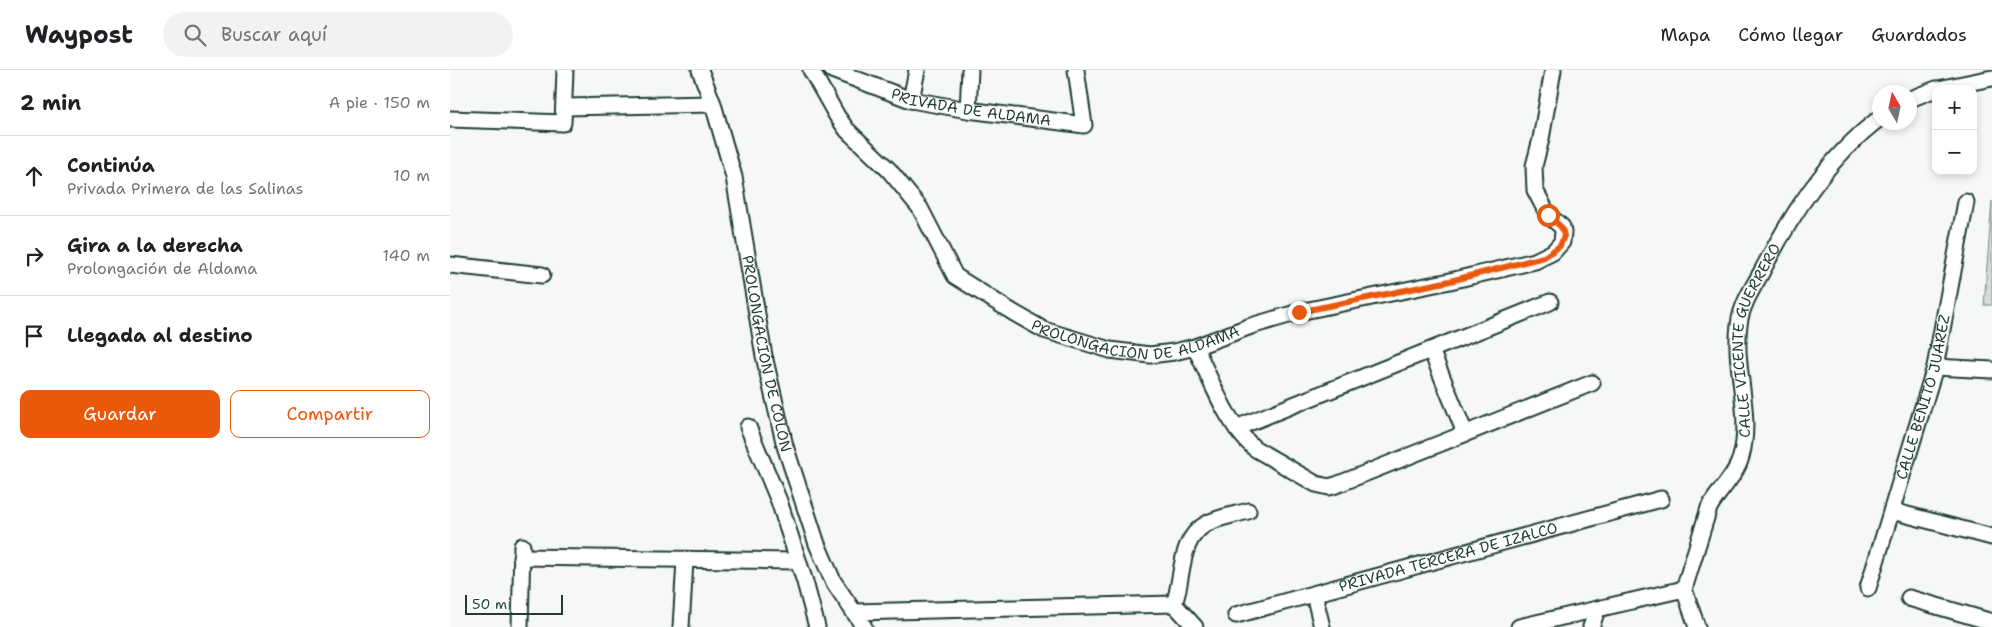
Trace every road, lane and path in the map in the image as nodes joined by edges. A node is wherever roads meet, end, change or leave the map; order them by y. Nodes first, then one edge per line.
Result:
1 (566, 70) edge
2 (700, 70) edge
3 (811, 70) edge
4 (832, 70) edge
5 (917, 70) edge
6 (970, 70) edge
7 (1076, 70) edge
8 (1552, 70) edge
9 (1992, 78) edge
10 (1957, 85) edge
11 (1932, 91) edge
12 (1917, 96) edge
13 (911, 100) junction
14 (713, 104) junction
15 (564, 106) junction
16 (968, 110) junction
17 (450, 119) edge
18 (1872, 124) edge
19 (1966, 202) dead end
20 (450, 265) edge
21 (542, 275) dead end
22 (1550, 302) dead end
23 (1195, 347) junction
24 (1431, 350) junction
25 (1934, 367) junction
26 (1992, 370) edge
27 (1592, 383) dead end
28 (748, 427) dead end
29 (1236, 428) junction
30 (1465, 433) junction
31 (1661, 499) dead end
32 (1248, 511) dead end
33 (1892, 512) junction
34 (1992, 537) edge
35 (685, 561) junction
36 (798, 561) junction
37 (1868, 588) dead end
38 (1684, 589) junction
39 (1314, 594) junction
40 (1909, 598) dead end
41 (1174, 604) junction
42 (1597, 610) junction
43 (854, 612) junction
44 (1236, 615) dead end
45 (1992, 622) edge
46 (520, 627) edge
47 (681, 627) edge
48 (817, 627) edge
49 (864, 627) edge
50 (1195, 627) edge
51 (1322, 627) edge
52 (1520, 627) edge
53 (1592, 627) edge
54 (1697, 627) edge

1 - 15 street
2 - 14 street, PROLONGACIÓN DE COLÓN
3 - 23 street, PROLONGACIÓN DE ALDAMA
4 - 13 street, PRIVADA DE ALDAMA
5 - 13 street
6 - 16 street
7 - 16 street, PRIVADA DE ALDAMA
8 - 23 street, PROLONGACIÓN DE ALDAMA
9 - 10 street
11 - 12 street
13 - 16 street, PRIVADA DE ALDAMA
14 - 15 street
14 - 43 street, PROLONGACIÓN DE COLÓN
15 - 17 street
18 - 38 street, CALLE VICENTE GUERRERO
19 - 25 street, CALLE BENITO JUÁREZ
20 - 21 street
22 - 24 street
23 - 29 street
24 - 29 street
24 - 30 street
25 - 26 street
25 - 33 street, CALLE BENITO JUÁREZ
27 - 30 street
28 - 36 street
29 - 30 street
31 - 39 street, PRIVADA TERCERA DE IZALCO
32 - 41 street
33 - 34 street
33 - 37 street, CALLE BENITO JUÁREZ
35 - 36 street
35 - 46 street
35 - 47 street
36 - 48 street
38 - 42 street
38 - 54 street
39 - 44 street, PRIVADA TERCERA DE IZALCO
39 - 51 street
40 - 45 street
41 - 43 street
41 - 50 street
42 - 52 street
42 - 53 street
43 - 49 street, PROLONGACIÓN DE COLÓN

